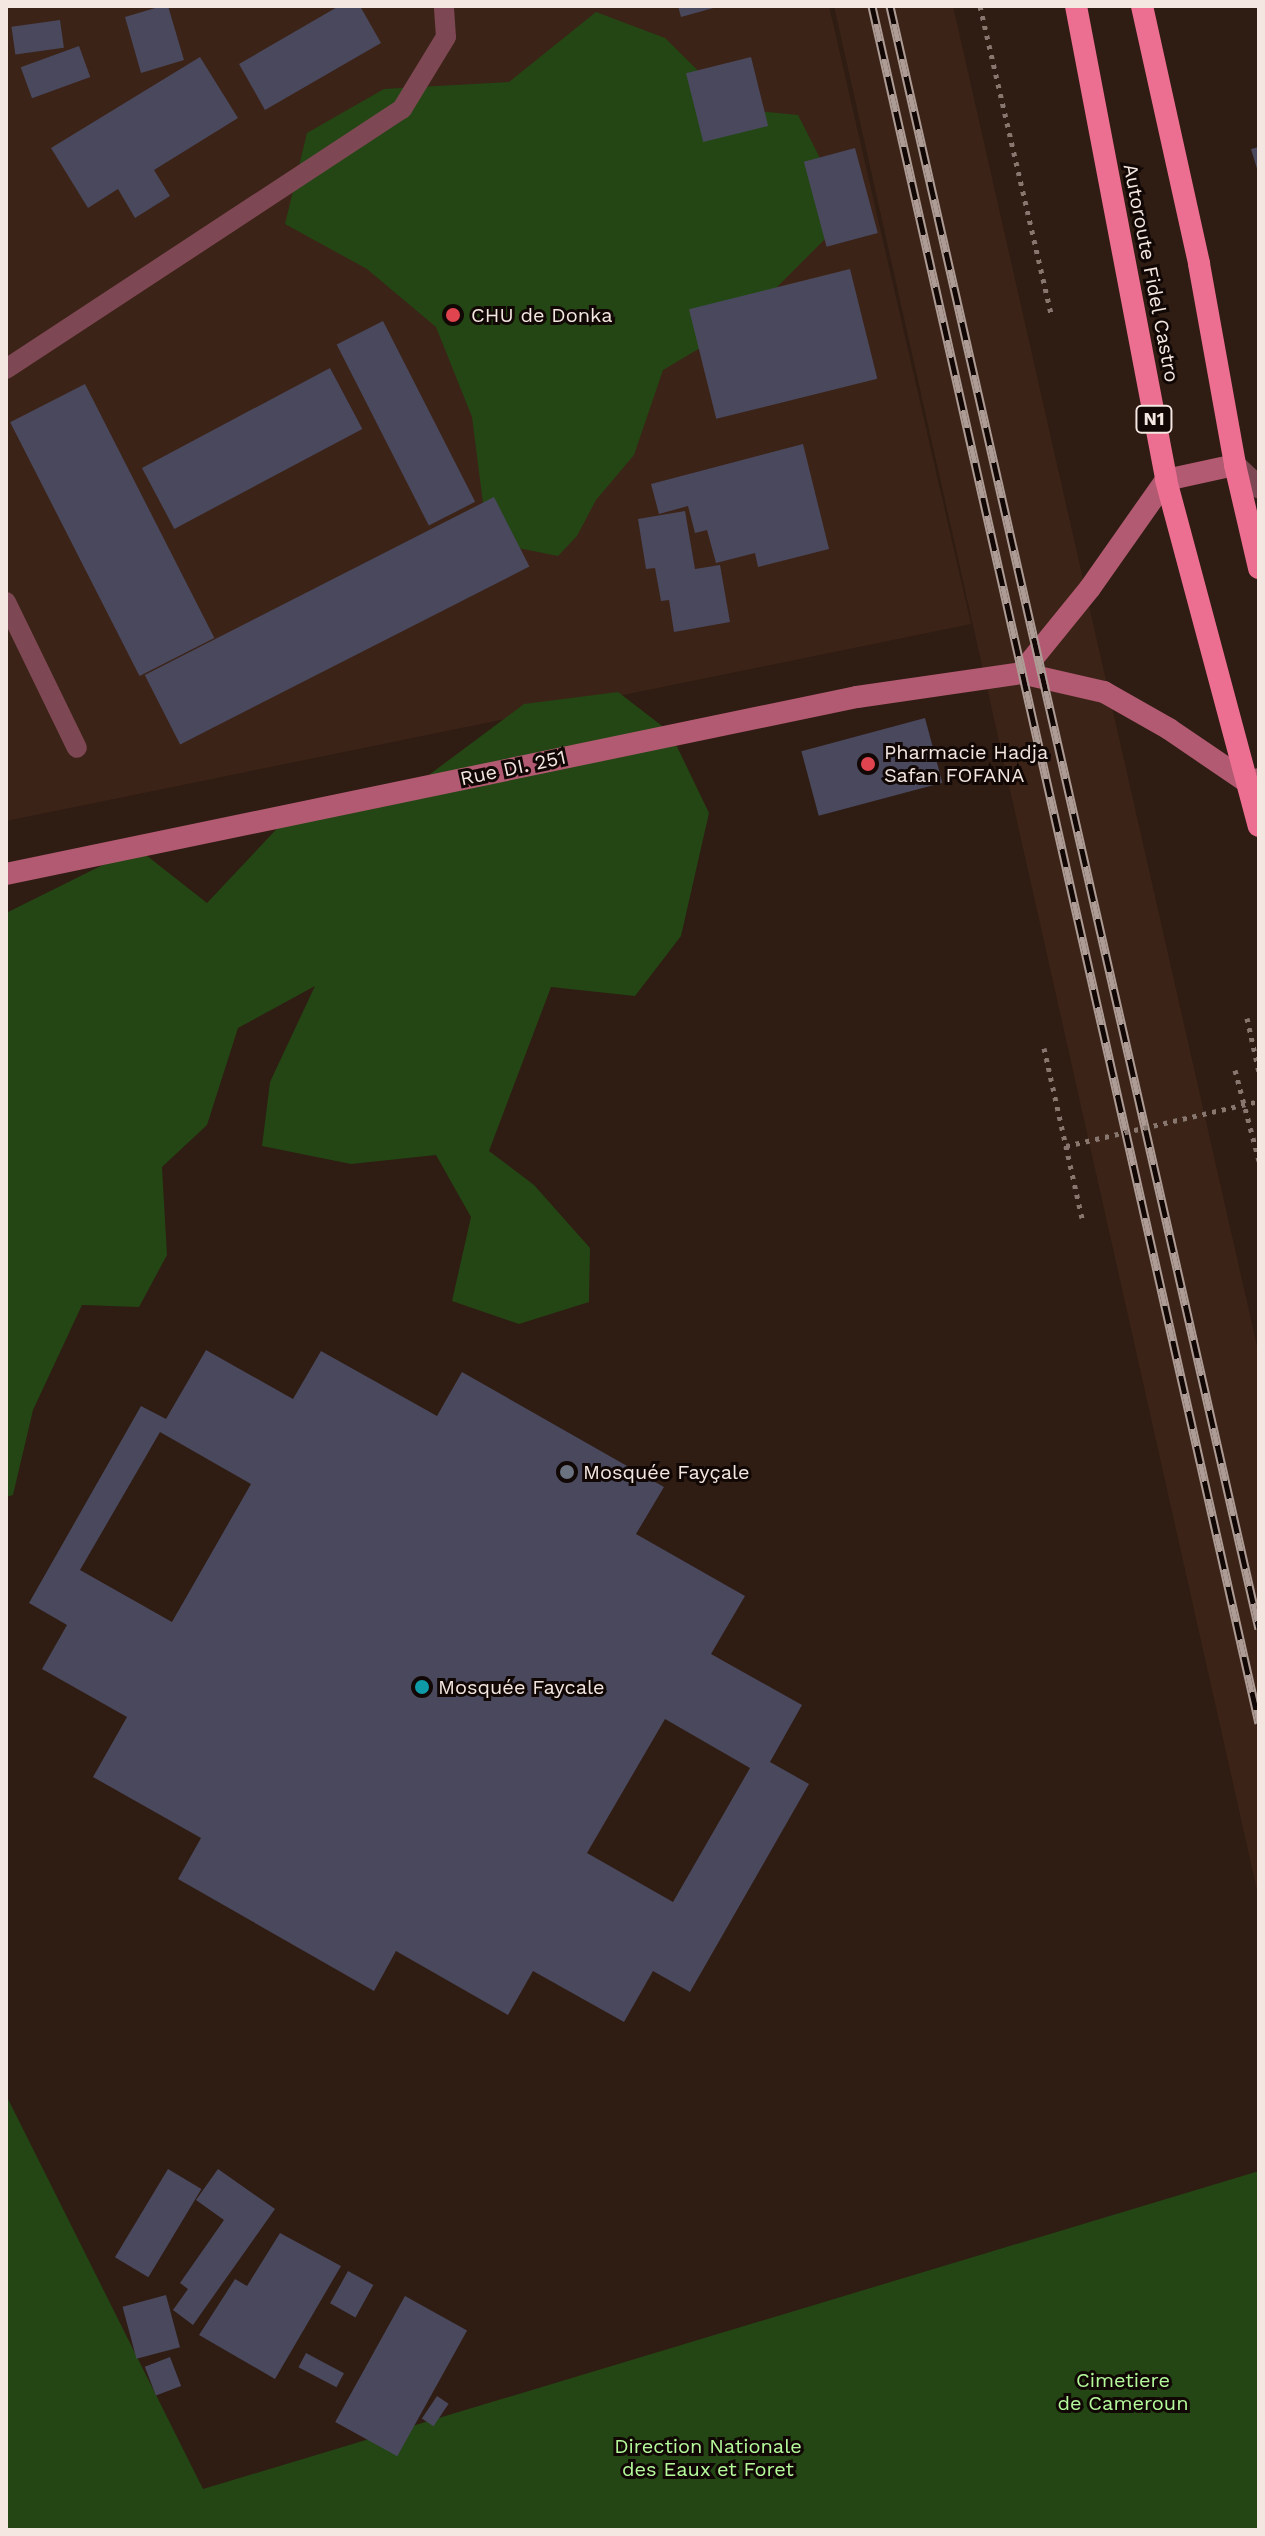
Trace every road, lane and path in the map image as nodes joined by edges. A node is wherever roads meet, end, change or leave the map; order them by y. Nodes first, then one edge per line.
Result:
1 (444, 6) edge
2 (980, 6) edge
3 (1076, 6) edge
4 (1142, 6) edge
5 (1051, 313) dead end
6 (6, 369) edge
7 (1235, 465) junction
8 (1166, 480) junction
9 (1259, 487) edge
10 (1259, 568) edge
11 (6, 602) edge
12 (1021, 673) junction
13 (77, 748) dead end
14 (1253, 781) edge
15 (1259, 826) edge
16 (6, 874) edge
17 (1247, 1018) dead end
18 (1044, 1048) dead end
19 (1235, 1070) dead end
20 (1259, 1072) edge
21 (1259, 1101) edge
22 (1066, 1146) junction
23 (1259, 1161) edge
24 (1083, 1222) dead end

1 - 6 lane
2 - 5 path
3 - 8 highway, Autoroute Fidel Castro / N1
4 - 7 highway
7 - 8 main road
7 - 9 street
7 - 10 highway
8 - 12 main road
8 - 14 highway, Autoroute Fidel Castro / N1
11 - 13 lane
12 - 14 main road
12 - 16 main road, Rue DI. 251
14 - 15 highway, Autoroute Fidel Castro / N1
17 - 20 path
18 - 22 path
19 - 23 path
21 - 22 path, bridge
22 - 24 path

